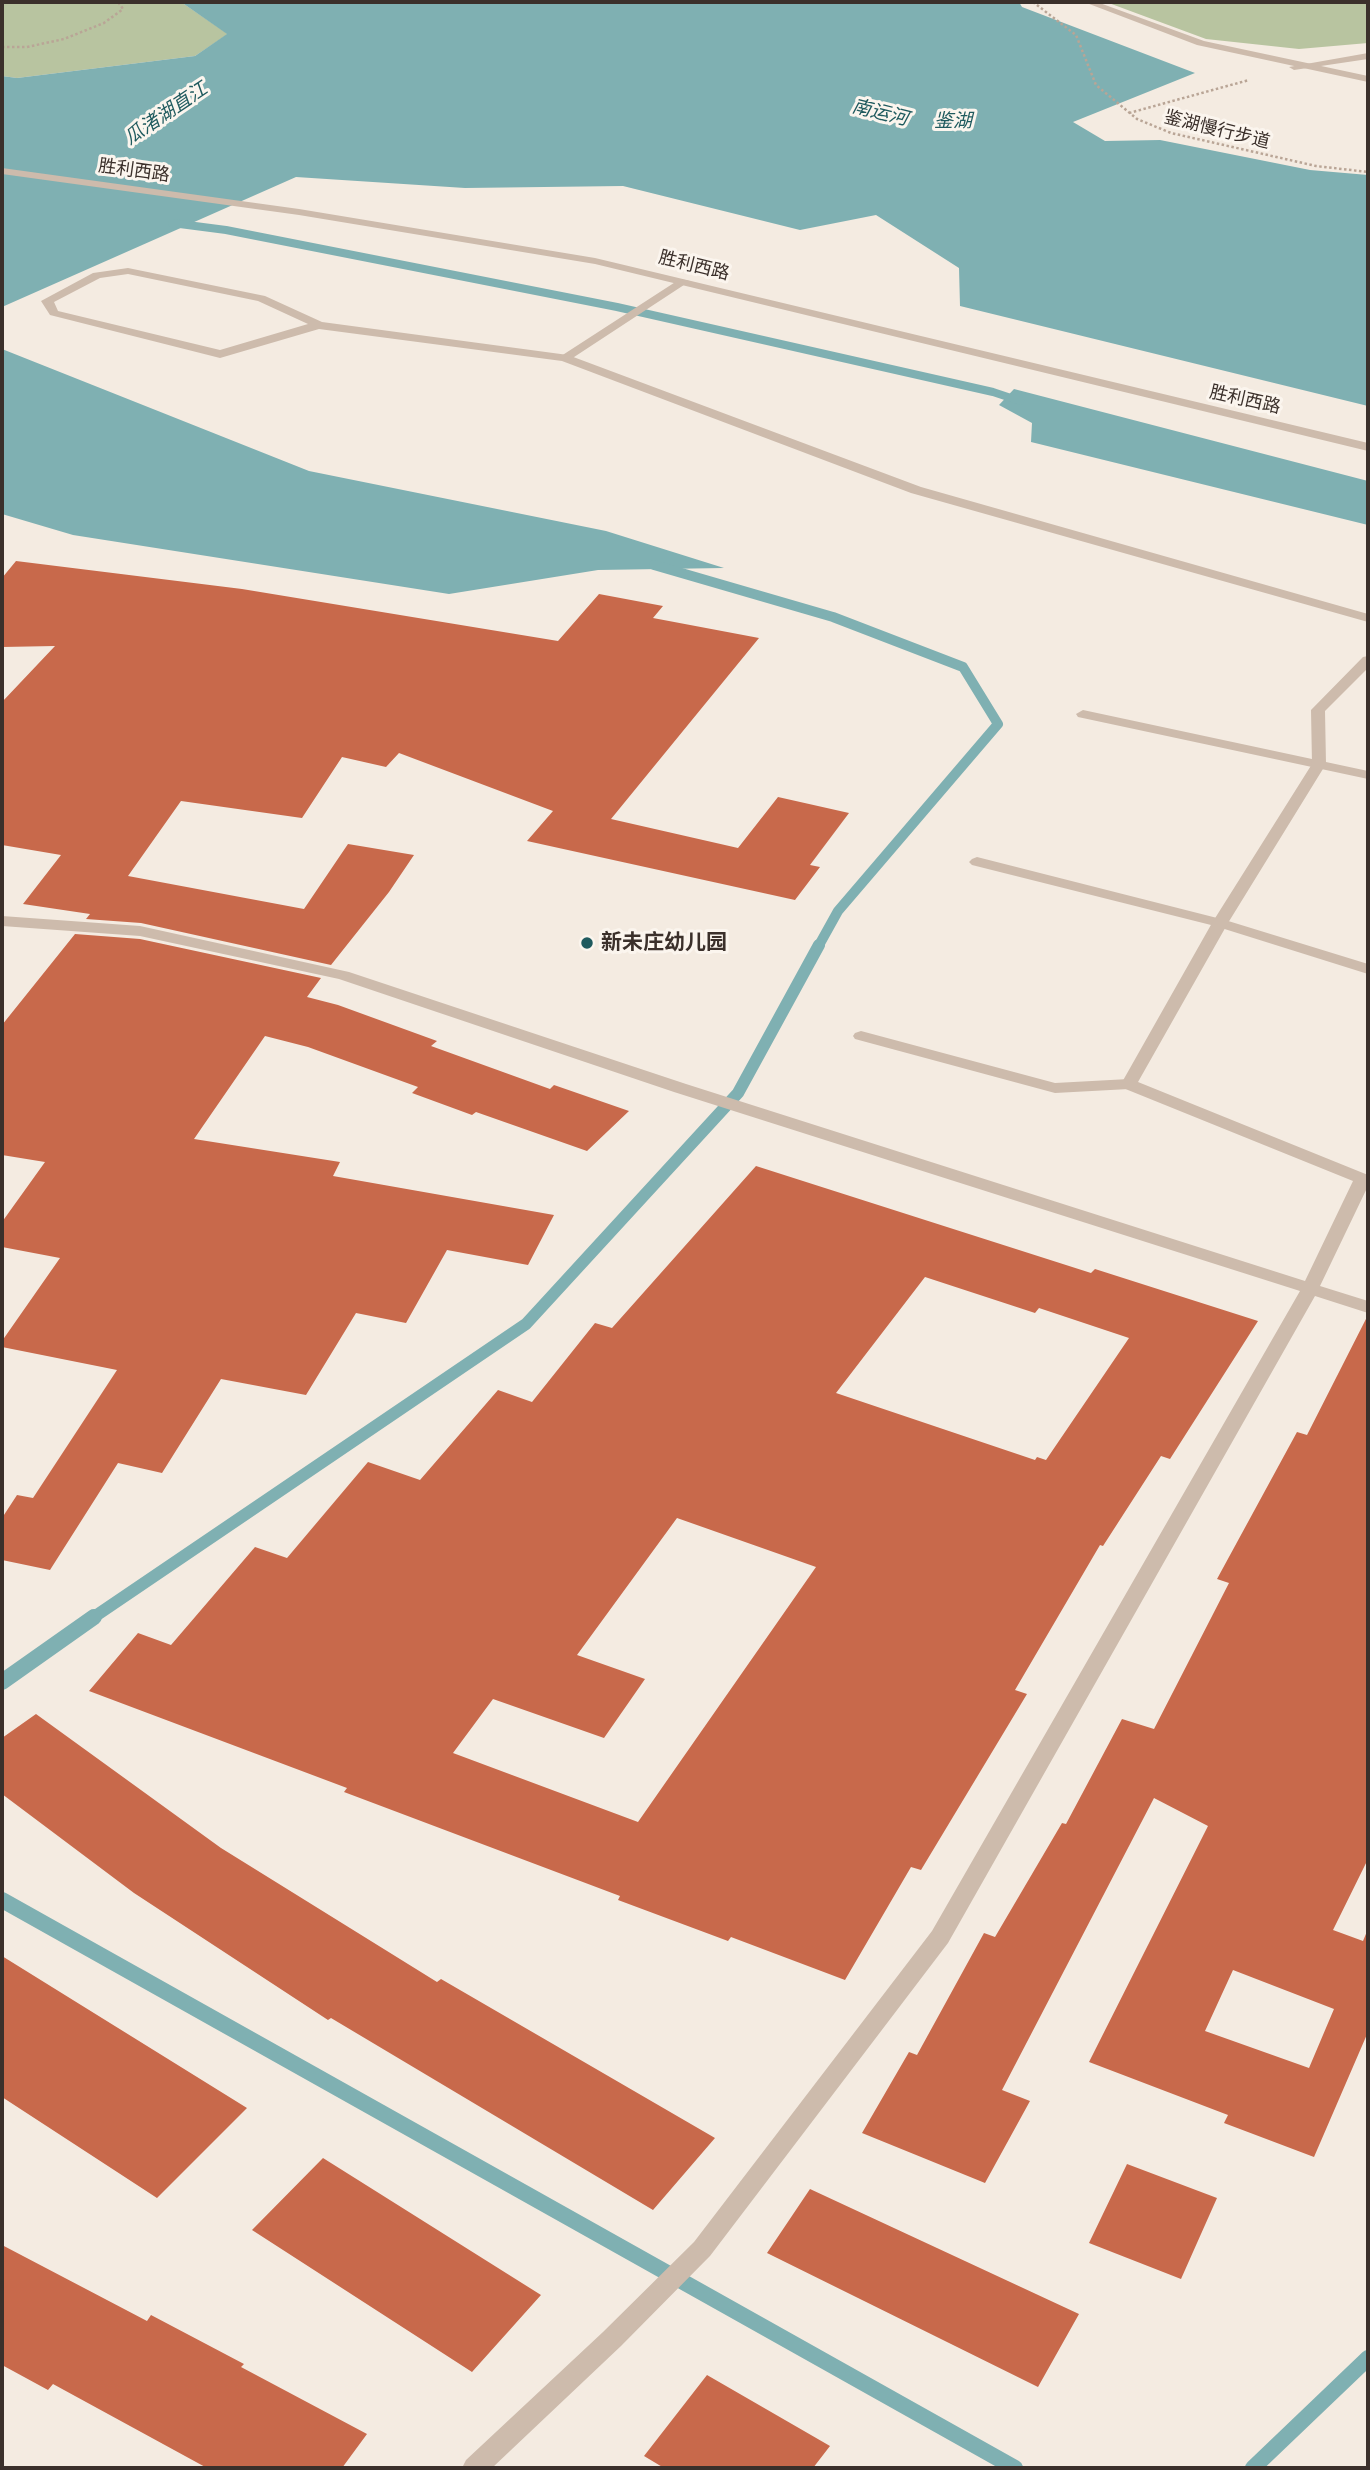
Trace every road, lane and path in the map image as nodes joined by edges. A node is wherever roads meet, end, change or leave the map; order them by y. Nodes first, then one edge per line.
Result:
1 (118, 2) edge
2 (1033, 2) edge
3 (1089, 2) edge
4 (2, 47) edge
5 (1368, 55) edge
6 (1300, 66) junction
7 (1368, 79) edge
8 (1129, 113) junction
9 (2, 171) edge
10 (1368, 172) edge
11 (684, 281) junction
12 (319, 325) junction
13 (564, 358) junction
14 (1368, 447) edge
15 (1368, 618) edge
16 (1368, 660) edge
17 (1083, 714) dead end
18 (1319, 764) junction
19 (1368, 775) edge
20 (977, 862) dead end
21 (2, 921) edge
22 (1220, 923) junction
23 (1368, 969) edge
24 (861, 1036) dead end
25 (1129, 1084) junction
26 (1365, 1181) edge
27 (1310, 1289) junction
28 (1368, 1307) edge
29 (475, 2468) edge

1 - 4 path
2 - 8 path, 鉴湖慢行步道
3 - 6 street
5 - 6 street
6 - 7 street
6 - 8 path
8 - 10 path, 鉴湖慢行步道
9 - 11 street, 胜利西路
11 - 13 street
11 - 14 street, 胜利西路
12 - 12 street
12 - 13 street
13 - 15 street
16 - 18 street
17 - 18 street
18 - 19 street
18 - 22 street
20 - 22 street
21 - 27 street
22 - 23 street
22 - 25 street
24 - 25 street
25 - 26 street
26 - 27 street
27 - 28 street
27 - 29 street

